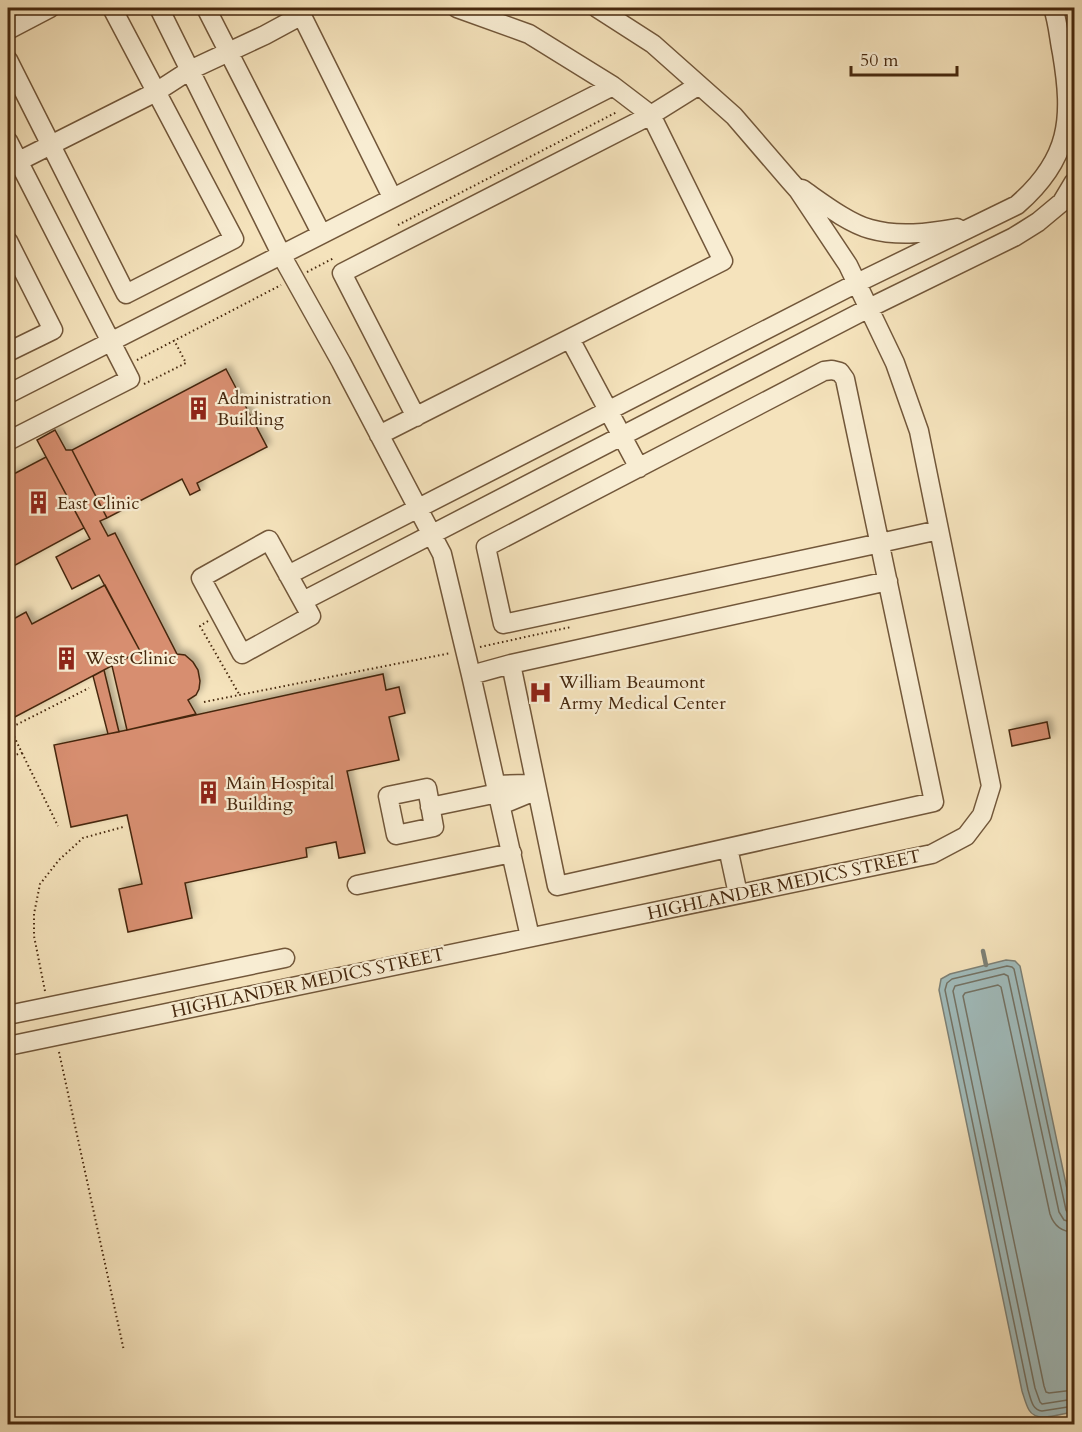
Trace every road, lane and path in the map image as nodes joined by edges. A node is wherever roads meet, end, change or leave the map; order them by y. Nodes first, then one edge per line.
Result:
1 (50, 8) edge
2 (112, 8) edge
3 (159, 8) edge
4 (206, 8) edge
5 (458, 8) edge
6 (597, 8) edge
7 (1053, 8) edge
8 (300, 11) edge
9 (8, 30) edge
10 (229, 51) junction
11 (8, 60) edge
12 (190, 70) junction
13 (699, 85) junction
14 (613, 86) junction
15 (156, 92) junction
16 (651, 115) junction
17 (8, 141) edge
18 (51, 145) junction
19 (13, 164) edge
20 (790, 181) junction
21 (1074, 182) edge
22 (392, 197) junction
23 (977, 225) junction
24 (321, 233) junction
25 (8, 241) edge
26 (281, 254) junction
27 (857, 284) junction
28 (869, 308) junction
29 (570, 339) junction
30 (111, 341) junction
31 (8, 352) edge
32 (8, 394) edge
33 (608, 412) junction
34 (416, 417) junction
35 (379, 435) junction
36 (621, 436) junction
37 (8, 441) edge
38 (639, 468) junction
39 (418, 509) junction
40 (939, 530) junction
41 (432, 535) junction
42 (880, 543) junction
43 (288, 575) junction
44 (888, 581) junction
45 (303, 601) junction
46 (220, 614) junction
47 (511, 664) junction
48 (471, 675) junction
49 (89, 688) dead end
50 (240, 695) dead end
51 (8, 723) edge
52 (10, 728) junction
53 (22, 753) junction
54 (8, 757) edge
55 (534, 788) junction
56 (498, 794) junction
57 (430, 807) dead end
58 (58, 826) dead end
59 (123, 827) dead end
60 (728, 848) junction
61 (512, 853) junction
62 (357, 885) dead end
63 (738, 894) junction
64 (530, 937) junction
65 (285, 958) dead end
66 (48, 1007) junction
67 (8, 1015) edge
68 (56, 1036) junction
69 (8, 1046) edge
70 (124, 1351) dead end

1 - 9 street
2 - 15 street
3 - 12 street
4 - 10 street
5 - 14 street
6 - 13 street, HIGHLANDER MEDICS STREET
7 - 23 street
8 - 10 street
8 - 22 street
10 - 12 street
10 - 24 street
11 - 18 street
12 - 15 street
12 - 26 street
13 - 16 street
13 - 20 street, HIGHLANDER MEDICS STREET
14 - 16 street
14 - 22 street
15 - 18 street
15 - 18 street
16 - 29 street
16 - 34 street
17 - 19 street
18 - 19 street
19 - 30 street
20 - 23 street
20 - 27 street, HIGHLANDER MEDICS STREET
21 - 28 street
22 - 24 street
23 - 27 street
24 - 26 street
25 - 31 street
26 - 30 street
26 - 35 street
27 - 28 street, HIGHLANDER MEDICS STREET
27 - 33 street
28 - 36 street
28 - 40 street, HIGHLANDER MEDICS STREET
29 - 33 street
29 - 34 street
30 - 32 street
30 - 37 street
33 - 36 street
33 - 39 street
34 - 35 street
35 - 39 street
36 - 38 street
36 - 41 street
38 - 42 street
38 - 42 street
39 - 41 street
39 - 43 street
40 - 42 street
40 - 63 street, HIGHLANDER MEDICS STREET
41 - 45 street
41 - 48 street
42 - 44 street
43 - 45 street
43 - 46 street
44 - 47 street
44 - 60 street
45 - 46 street
46 - 50 path
47 - 48 street
47 - 55 street
48 - 56 street
49 - 52 path
51 - 52 path
52 - 53 path
53 - 54 path
53 - 58 path
55 - 56 street
55 - 60 street
56 - 57 street
56 - 61 street
59 - 66 path
60 - 63 street
61 - 62 street
61 - 64 street
63 - 64 street, HIGHLANDER MEDICS STREET
64 - 68 street, HIGHLANDER MEDICS STREET
65 - 66 street
66 - 67 street
68 - 69 street, HIGHLANDER MEDICS STREET
68 - 70 path

